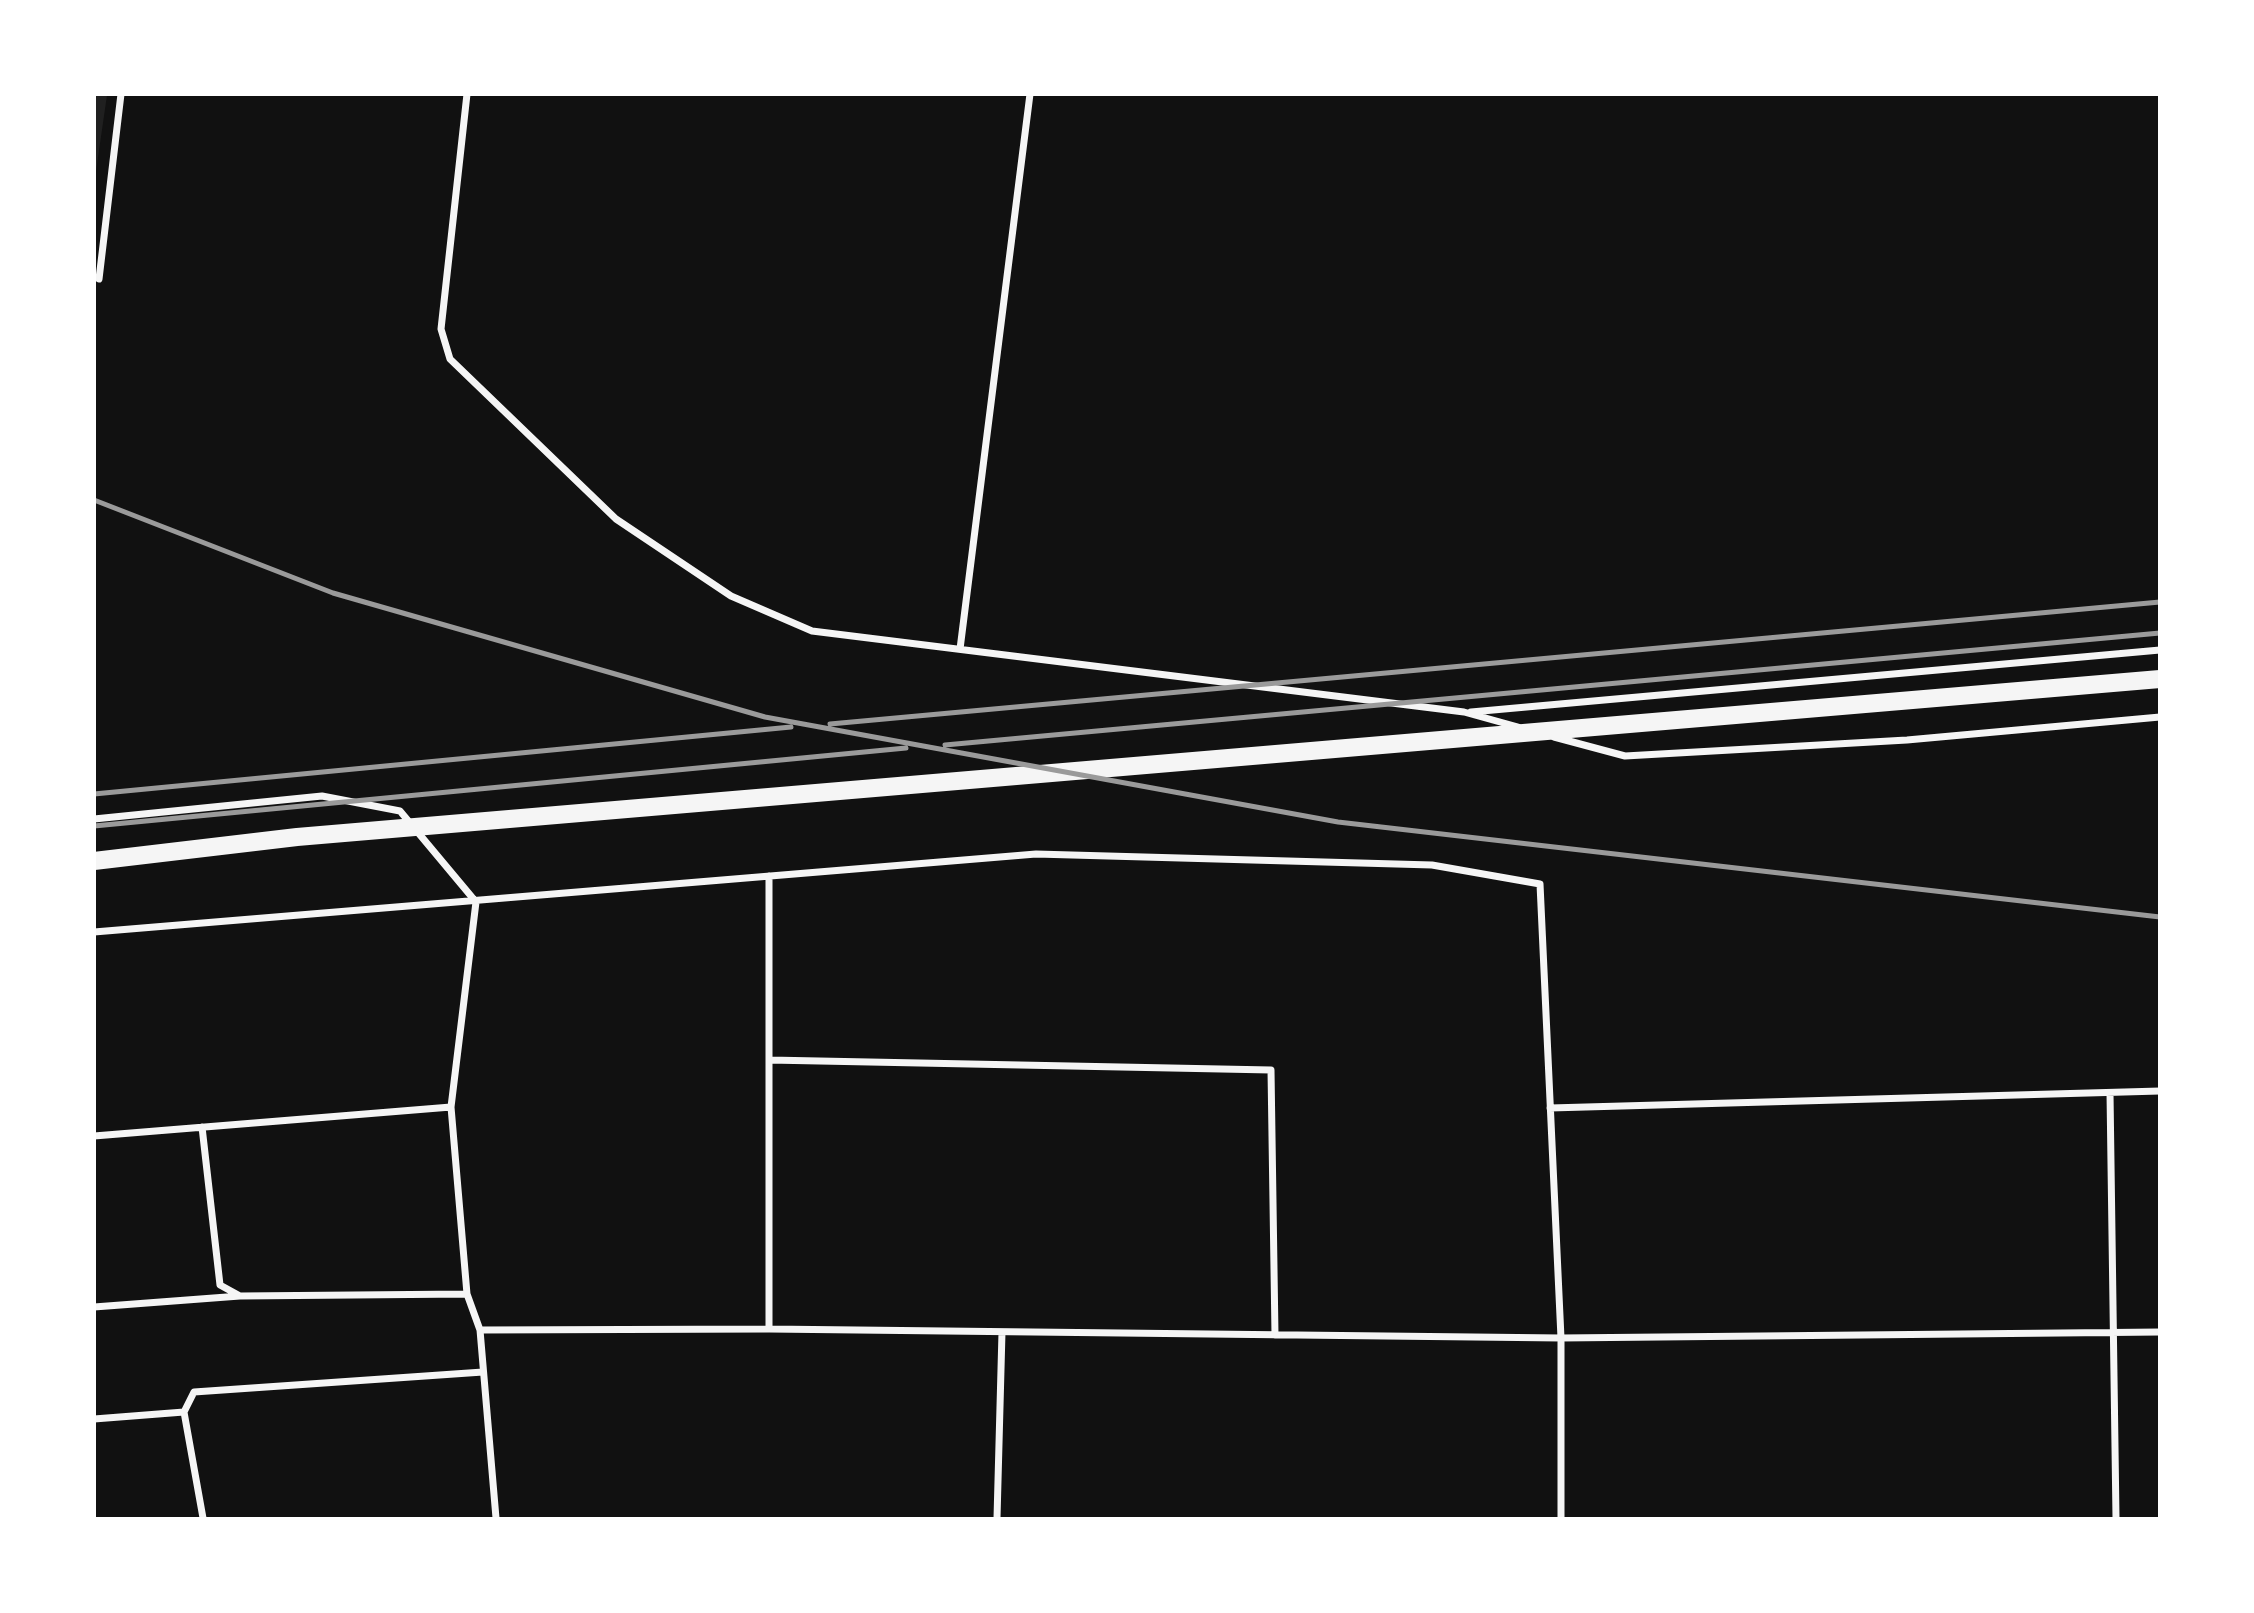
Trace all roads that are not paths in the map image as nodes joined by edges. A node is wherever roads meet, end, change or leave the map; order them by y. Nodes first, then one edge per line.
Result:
1 (121, 94) edge
2 (467, 94) edge
3 (1030, 94) edge
4 (99, 279) dead end
5 (960, 649) junction
6 (2160, 650) edge
7 (2160, 678) edge
8 (1464, 712) junction
9 (2160, 717) edge
10 (94, 819) edge
11 (94, 861) edge
12 (769, 876) junction
13 (476, 902) junction
14 (94, 932) edge
15 (769, 1060) junction
16 (2160, 1091) edge
17 (2110, 1093) junction
18 (451, 1107) junction
19 (1550, 1108) junction
20 (202, 1127) junction
21 (94, 1136) edge
22 (467, 1294) junction
23 (240, 1296) junction
24 (94, 1307) edge
25 (480, 1329) junction
26 (769, 1329) junction
27 (1002, 1332) junction
28 (2160, 1332) edge
29 (2113, 1333) junction
30 (1275, 1335) junction
31 (1561, 1338) junction
32 (483, 1372) junction
33 (184, 1412) junction
34 (94, 1419) edge
35 (203, 1518) edge
36 (496, 1518) edge
37 (997, 1518) edge
38 (1561, 1518) edge
39 (2116, 1518) edge

1 - 4 street
2 - 5 street
3 - 5 street
5 - 8 street
6 - 8 street
7 - 11 main road
8 - 9 street
10 - 13 street
12 - 13 street
12 - 15 street
12 - 19 street
13 - 14 street
13 - 18 street
15 - 26 street
15 - 30 street
16 - 17 street
17 - 19 street
17 - 29 street
18 - 20 street
18 - 22 street
19 - 31 street
20 - 21 street
20 - 23 street
22 - 23 street
22 - 25 street
23 - 24 street
25 - 26 street
25 - 32 street
26 - 27 street
27 - 30 street
27 - 37 street
28 - 29 street
29 - 31 street
29 - 39 street
30 - 31 street
31 - 38 street
32 - 33 street
32 - 36 street
33 - 34 street
33 - 35 street

